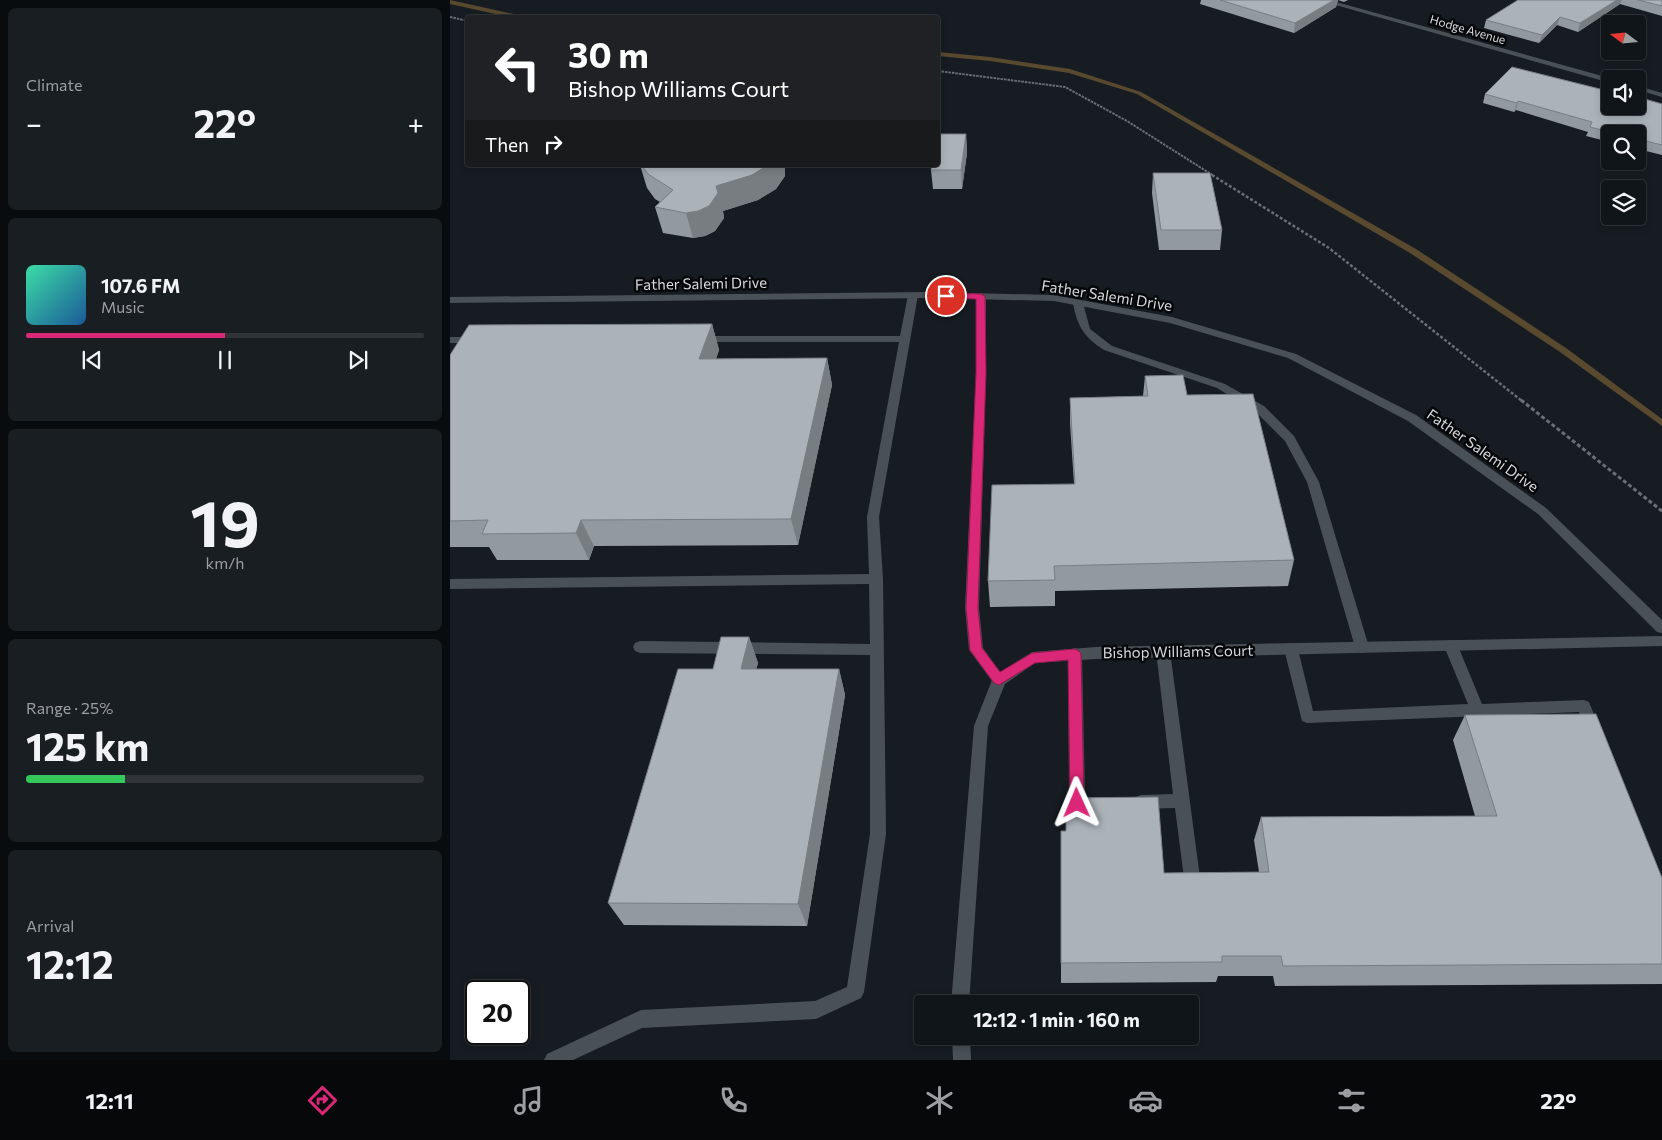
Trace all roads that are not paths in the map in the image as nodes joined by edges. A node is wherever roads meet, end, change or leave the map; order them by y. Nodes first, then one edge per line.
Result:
1 (1321, 0) edge
2 (1601, 78) edge
3 (1646, 90) edge
4 (1662, 95) edge
5 (913, 296) junction
6 (981, 296) junction
7 (450, 300) edge
8 (1078, 302) junction
9 (688, 339) edge
10 (905, 339) junction
11 (450, 340) edge
12 (490, 340) edge
13 (876, 579) junction
14 (450, 584) edge
15 (1662, 628) edge
16 (1662, 641) edge
17 (1451, 646) junction
18 (640, 647) dead end
19 (1362, 647) junction
20 (1291, 649) junction
21 (876, 650) junction
22 (1163, 651) junction
23 (1074, 654) junction
24 (999, 680) junction
25 (1477, 710) junction
26 (1599, 743) edge
27 (1182, 801) junction
28 (1106, 802) edge
29 (1125, 802) edge
30 (1192, 878) edge
31 (961, 995) edge
32 (961, 1045) edge
33 (553, 1060) edge
34 (962, 1060) edge

1 - 2 main road, Hodge Avenue
3 - 4 main road
5 - 6 main road, Father Salemi Drive
5 - 7 main road, Father Salemi Drive
5 - 10 main road
6 - 8 main road, Father Salemi Drive
6 - 24 main road
8 - 15 main road, Father Salemi Drive
8 - 19 main road
9 - 10 main road
10 - 13 main road
11 - 12 main road
13 - 14 main road
13 - 21 main road
16 - 17 main road, Bishop Williams Court
17 - 19 main road, Bishop Williams Court
17 - 25 main road
18 - 21 main road
19 - 20 main road, Bishop Williams Court
20 - 22 main road, Bishop Williams Court
20 - 25 main road
21 - 33 main road
22 - 23 main road, Bishop Williams Court
22 - 27 main road
23 - 24 main road, Bishop Williams Court
23 - 28 main road
24 - 31 main road
25 - 26 main road
27 - 29 main road
27 - 30 main road
32 - 34 main road

